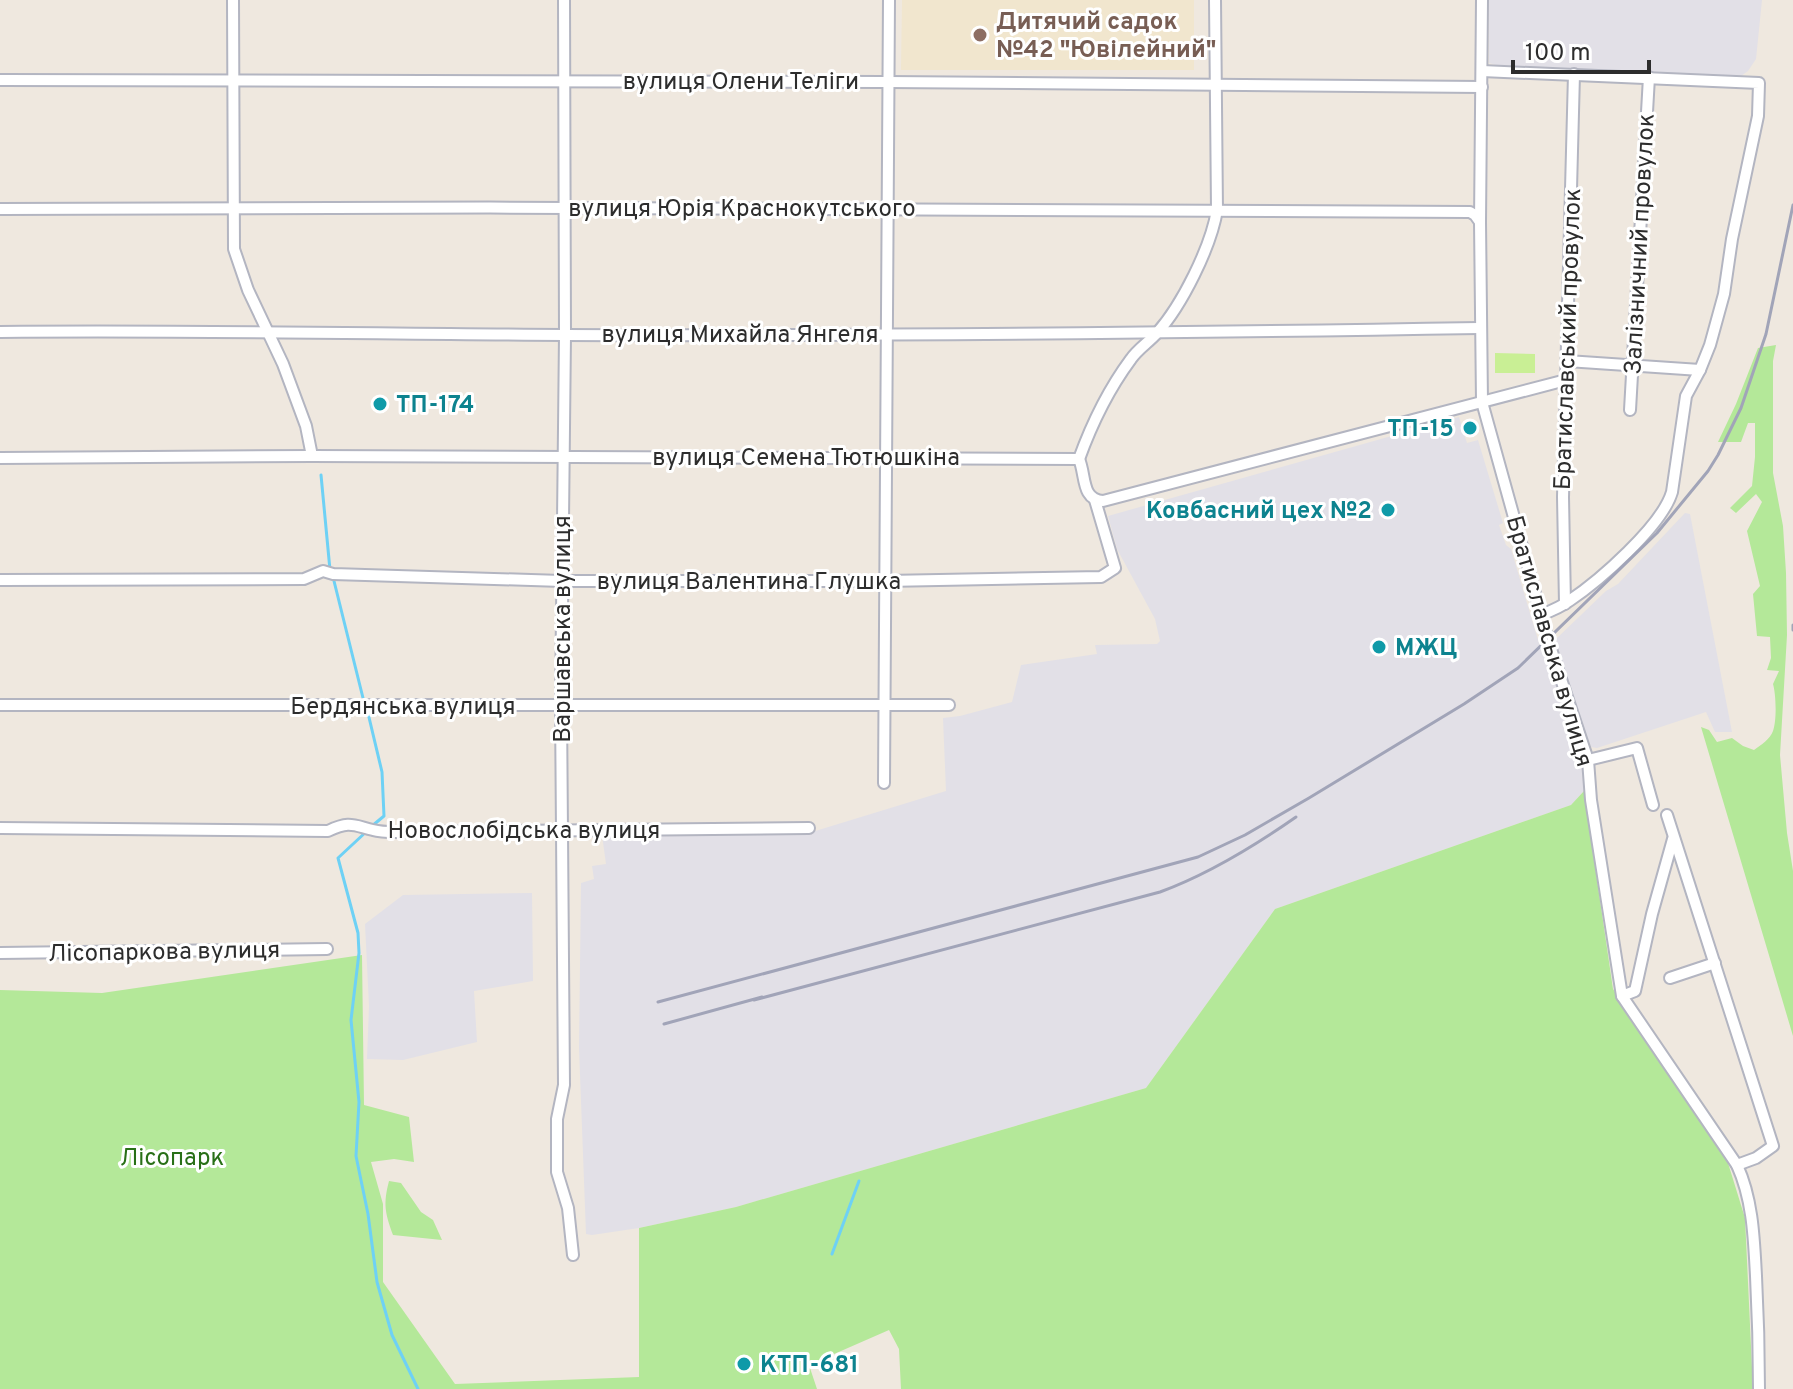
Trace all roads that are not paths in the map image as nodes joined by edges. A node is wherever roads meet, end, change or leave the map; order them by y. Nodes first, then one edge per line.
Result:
1 (233, 0) edge
2 (564, 0) edge
3 (889, 0) edge
4 (1215, 0) edge
5 (1482, 0) edge
6 (1482, 71) junction
7 (1574, 74) junction
8 (1649, 77) junction
9 (0, 80) edge
10 (233, 80) junction
11 (564, 81) junction
12 (888, 82) junction
13 (1216, 85) junction
14 (1482, 87) junction
15 (235, 207) junction
16 (566, 208) junction
17 (887, 208) junction
18 (0, 209) edge
19 (1217, 210) junction
20 (1480, 222) junction
21 (1480, 328) junction
22 (0, 332) edge
23 (268, 332) junction
24 (1157, 333) junction
25 (888, 334) junction
26 (565, 335) junction
27 (1567, 361) junction
28 (1632, 365) junction
29 (1700, 370) junction
30 (1566, 380) junction
31 (1482, 402) junction
32 (1630, 410) dead end
33 (312, 456) junction
34 (564, 457) junction
35 (886, 457) junction
36 (0, 458) edge
37 (1079, 459) junction
38 (1095, 500) junction
39 (0, 580) edge
40 (562, 581) junction
41 (886, 581) junction
42 (1565, 604) junction
43 (1541, 615) junction
44 (0, 705) edge
45 (883, 705) junction
46 (949, 705) dead end
47 (561, 706) junction
48 (1588, 760) junction
49 (884, 783) dead end
50 (1653, 805) dead end
51 (1667, 815) dead end
52 (0, 828) edge
53 (809, 828) dead end
54 (562, 830) junction
55 (1674, 837) junction
56 (327, 949) dead end
57 (0, 953) edge
58 (1715, 963) junction
59 (1670, 978) dead end
60 (1622, 996) junction
61 (1737, 1165) junction
62 (573, 1255) dead end
63 (1759, 1389) edge

1 - 10 street
2 - 11 street, Варшавська вулиця
3 - 12 street
4 - 13 street
5 - 6 street, Братиславська вулиця
6 - 7 street
6 - 14 street, Братиславська вулиця
7 - 8 street
7 - 27 street, Братиславський провулок
8 - 28 street, Залізничний провулок
8 - 29 street
9 - 10 street, вулиця Олени Теліги
10 - 11 street, вулиця Олени Теліги
10 - 15 street
11 - 12 street, вулиця Олени Теліги
11 - 16 street, Варшавська вулиця
12 - 13 street, вулиця Олени Теліги
12 - 17 street
13 - 14 street, вулиця Олени Теліги
13 - 19 street
14 - 20 street, Братиславська вулиця
15 - 16 street, вулиця Юрія Краснокутського
15 - 18 street, вулиця Юрія Краснокутського
15 - 23 street
16 - 17 street, вулиця Юрія Краснокутського
16 - 26 street, Варшавська вулиця
17 - 19 street, вулиця Юрія Краснокутського
17 - 25 street
19 - 20 street, вулиця Юрія Краснокутського
19 - 24 street
20 - 21 street, Братиславська вулиця
21 - 24 street, вулиця Михайла Янгеля
21 - 31 street, Братиславська вулиця
22 - 23 street, вулиця Михайла Янгеля
23 - 26 street, вулиця Михайла Янгеля
23 - 33 street
24 - 25 street, вулиця Михайла Янгеля
24 - 37 street
25 - 26 street, вулиця Михайла Янгеля
25 - 35 street
26 - 34 street, Варшавська вулиця
27 - 28 street
27 - 30 street, Братиславський провулок
28 - 29 street
28 - 32 street, Залізничний провулок
29 - 42 street
30 - 31 street
30 - 42 street, Братиславський провулок
31 - 38 street
31 - 43 street, Братиславська вулиця
33 - 34 street, вулиця Семена Тютюшкіна
33 - 36 street, вулиця Семена Тютюшкіна
34 - 35 street, вулиця Семена Тютюшкіна
34 - 40 street, Варшавська вулиця
35 - 37 street, вулиця Семена Тютюшкіна
35 - 41 street
37 - 38 street
38 - 41 street, вулиця Валентина Глушка
39 - 40 street, вулиця Валентина Глушка
40 - 41 street, вулиця Валентина Глушка
40 - 47 street, Варшавська вулиця
41 - 45 street
42 - 43 street
43 - 48 street, Братиславська вулиця
44 - 47 street, Бердянська вулиця
45 - 46 street, Бердянська вулиця
45 - 47 street, Бердянська вулиця
45 - 49 street
47 - 54 street, Варшавська вулиця
48 - 50 street
48 - 60 street, Братиславська вулиця
51 - 55 street
52 - 54 street, Новослобідська вулиця
53 - 54 street, Новослобідська вулиця
54 - 62 street, Варшавська вулиця
55 - 58 street
55 - 60 street
56 - 57 street, Лісопаркова вулиця
58 - 59 street
58 - 61 street
60 - 61 street, Братиславська вулиця
61 - 63 street, Братиславська вулиця

